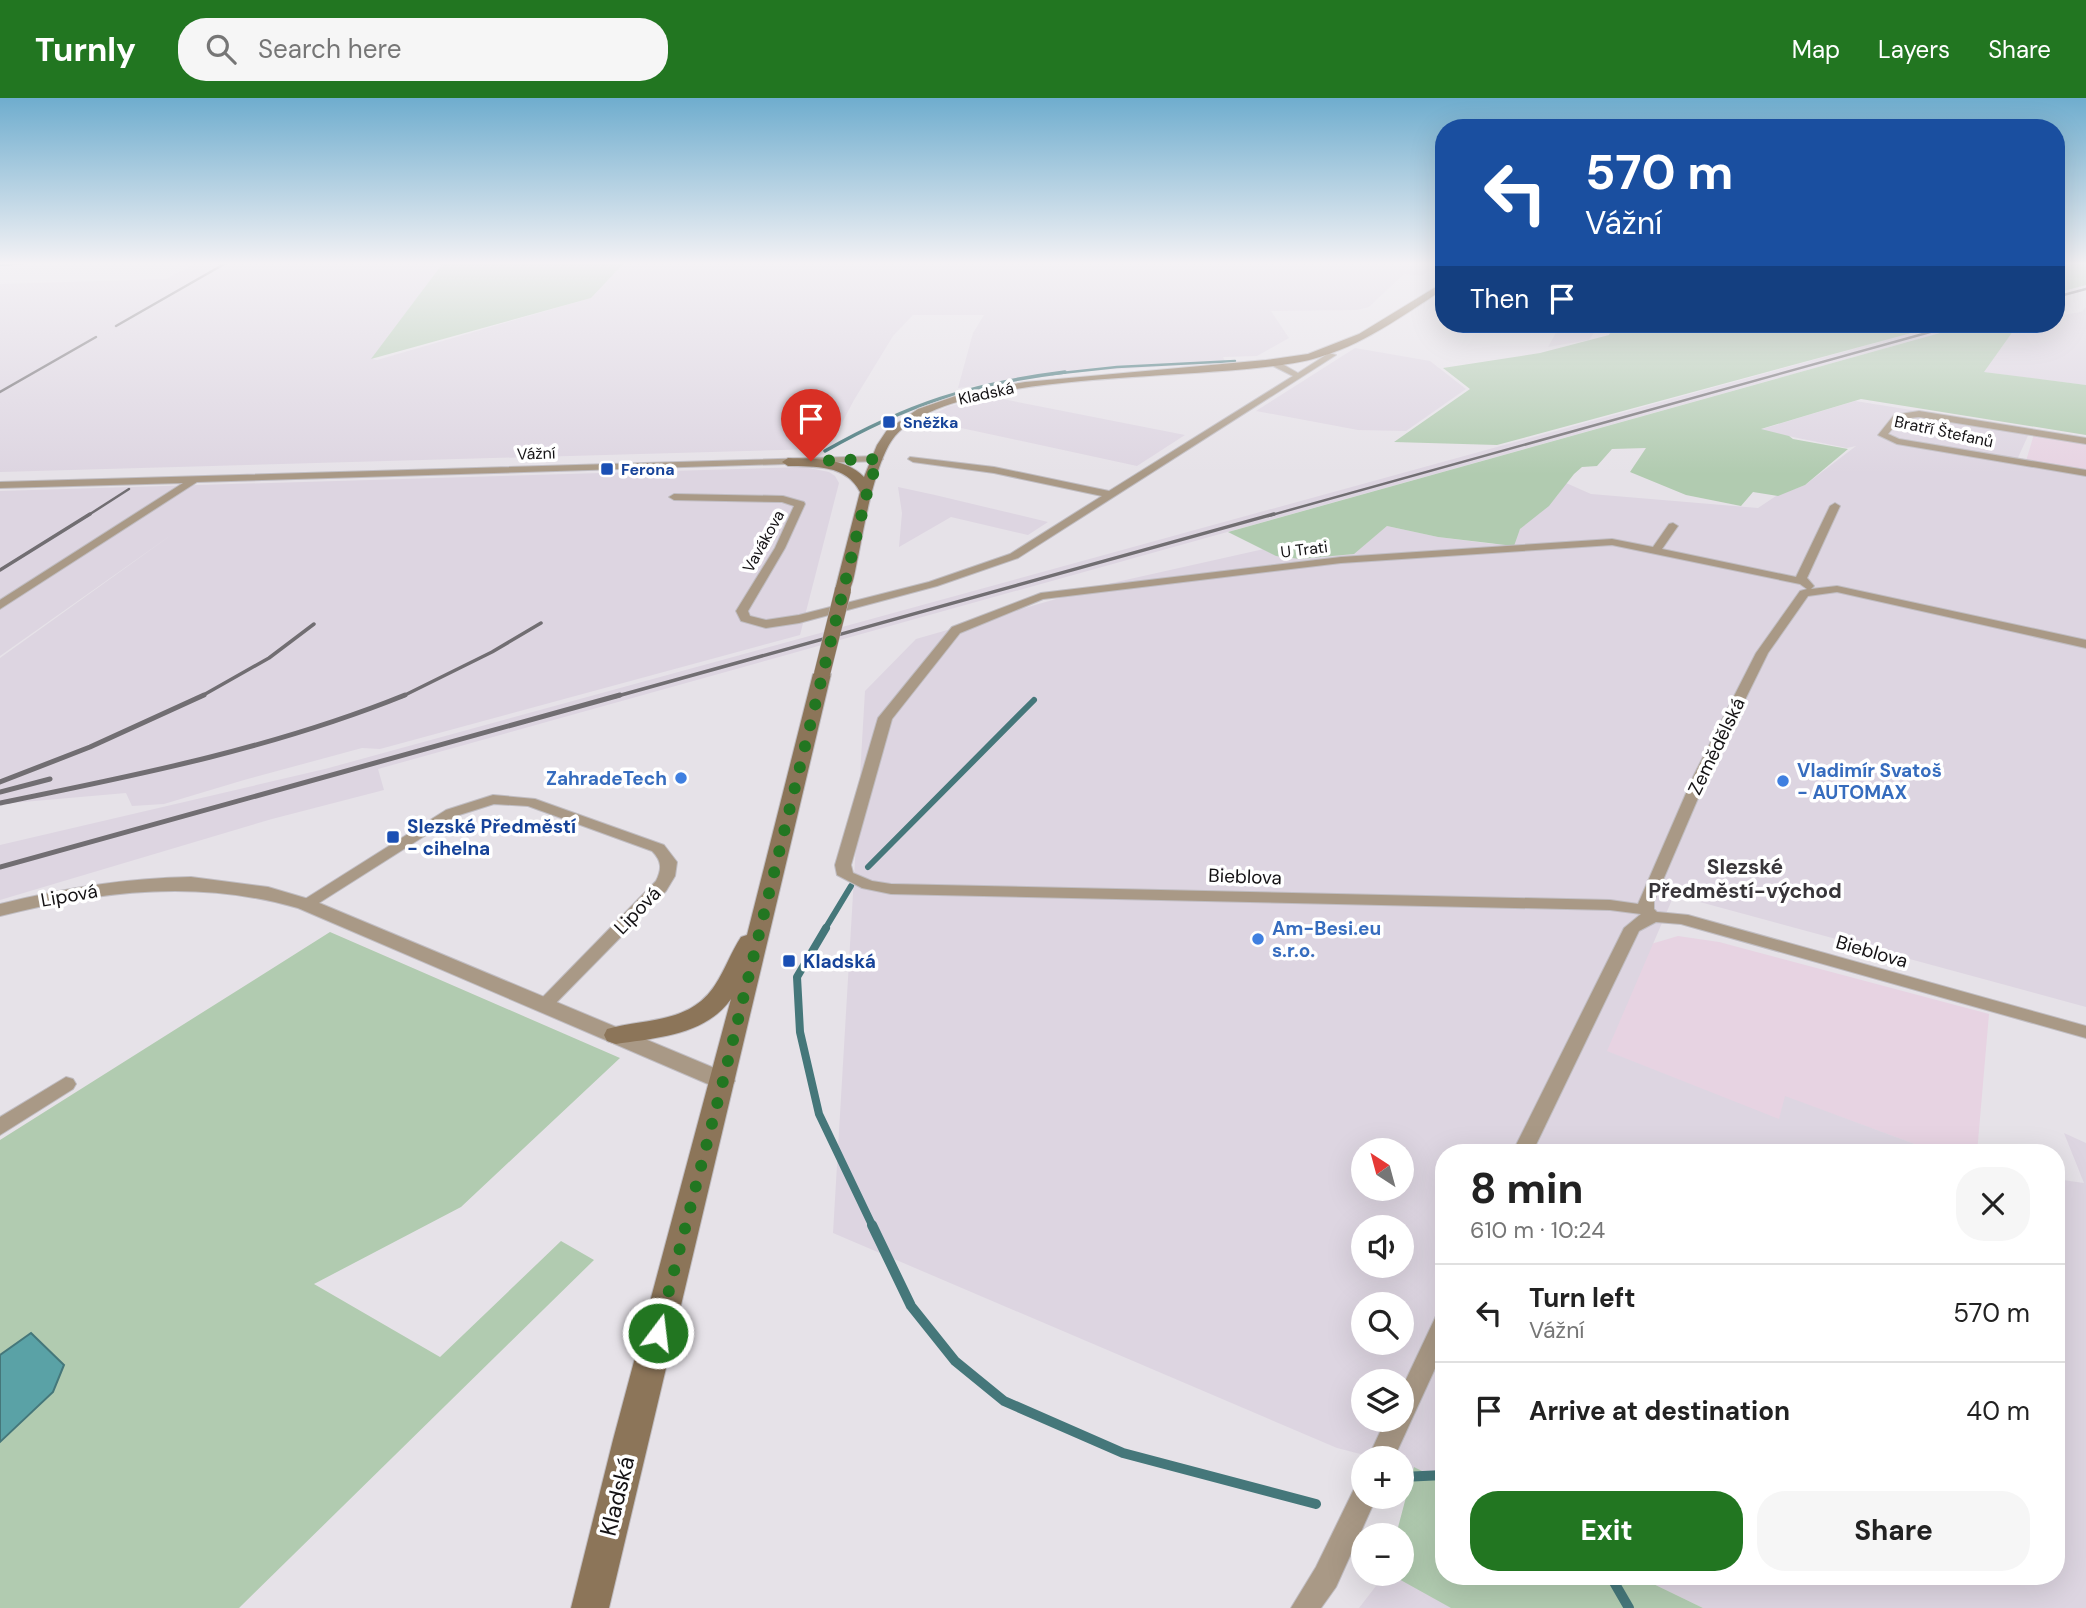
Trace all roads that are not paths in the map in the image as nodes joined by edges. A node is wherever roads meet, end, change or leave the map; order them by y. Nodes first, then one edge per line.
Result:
1 (1366, 333) edge
2 (1332, 355) dead end
3 (1274, 363) junction
4 (1298, 376) junction
5 (2086, 441) edge
6 (878, 459) junction
7 (913, 459) dead end
8 (788, 462) junction
9 (2086, 473) edge
10 (195, 479) junction
11 (0, 485) edge
12 (867, 493) junction
13 (1112, 495) junction
14 (674, 497) dead end
15 (1835, 506) dead end
16 (1673, 526) dead end
17 (1657, 549) junction
18 (1801, 581) junction
19 (1815, 590) junction
20 (0, 605) edge
21 (2086, 644) edge
22 (845, 874) joint
23 (305, 904) junction
24 (0, 910) edge
25 (765, 912) junction
26 (1648, 915) junction
27 (544, 1004) junction
28 (2086, 1032) edge
29 (616, 1035) junction
30 (723, 1081) junction
31 (66, 1084) dead end
32 (0, 1127) edge
33 (1526, 1144) edge
34 (1435, 1342) edge
35 (1414, 1388) edge
36 (1358, 1509) edge
37 (590, 1608) edge
38 (1305, 1608) edge

1 - 3 main road, Kladská
2 - 4 street
3 - 4 street
3 - 6 main road, Kladská
4 - 13 street
5 - 9 street, Bratří Štefanů
6 - 8 street, Vážní
6 - 12 main road, Kladská
7 - 13 street
8 - 10 street, Vážní
8 - 12 main road
10 - 11 street, Vážní
10 - 20 street
12 - 25 main road, Kladská, bridge
13 - 14 street, Vavákova
15 - 18 street
16 - 17 street
17 - 18 street
17 - 22 street, U Trati
18 - 19 street
19 - 21 street
19 - 26 street, Zemědělská
22 - 26 street, Bieblova
23 - 24 street, Lipová
23 - 27 street, Lipová
23 - 27 street, Lipová
25 - 29 main road
25 - 30 main road, Kladská
26 - 28 street, Bieblova
26 - 33 street, Zemědělská
27 - 29 street, Lipová
29 - 30 street, Lipová
30 - 37 main road, Kladská
31 - 32 street
34 - 35 street
36 - 38 street

